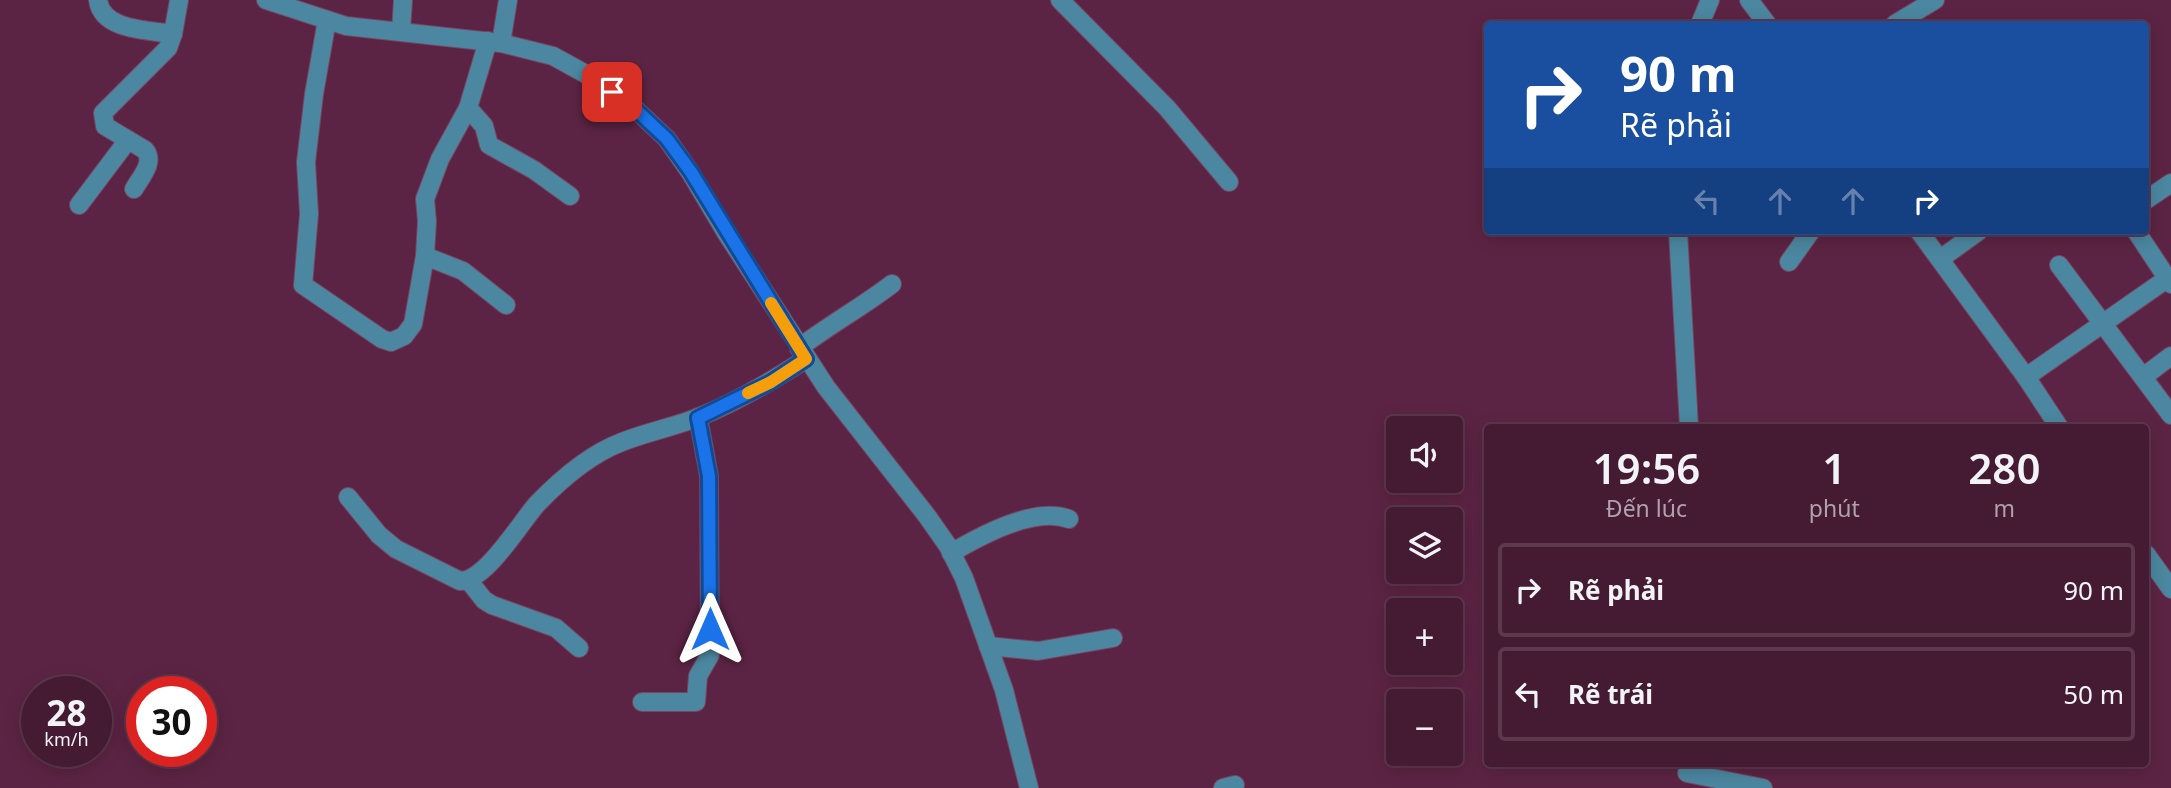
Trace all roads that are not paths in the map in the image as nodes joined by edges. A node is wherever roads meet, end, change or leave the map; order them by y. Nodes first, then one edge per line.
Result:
1 (98, 0) edge
2 (179, 0) edge
3 (269, 0) edge
4 (403, 0) edge
5 (508, 0) edge
6 (1060, 0) edge
7 (1710, 0) edge
8 (1749, 0) edge
9 (1935, 0) edge
10 (327, 20) junction
11 (1701, 21) edge
12 (1765, 21) edge
13 (1900, 21) edge
14 (401, 31) junction
15 (173, 34) junction
16 (495, 42) junction
17 (468, 108) junction
18 (128, 140) junction
19 (1230, 182) dead end
20 (2171, 183) edge
21 (134, 189) dead end
22 (570, 196) dead end
23 (2149, 198) edge
24 (79, 205) dead end
25 (1678, 235) edge
26 (1808, 235) edge
27 (1922, 235) edge
28 (1973, 235) edge
29 (2139, 235) edge
30 (425, 256) junction
31 (1940, 259) junction
32 (1789, 262) dead end
33 (2059, 265) dead end
34 (2170, 279) edge
35 (892, 284) dead end
36 (506, 305) dead end
37 (2104, 323) junction
38 (803, 354) junction
39 (2171, 356) edge
40 (2026, 377) junction
41 (2143, 377) junction
42 (2171, 415) edge
43 (698, 418) junction
44 (1689, 424) edge
45 (2057, 424) edge
46 (348, 497) dead end
47 (1069, 519) dead end
48 (951, 553) junction
49 (2149, 558) edge
50 (469, 581) junction
51 (2171, 589) edge
52 (1113, 638) dead end
53 (988, 646) junction
54 (579, 648) dead end
55 (642, 702) dead end
56 (1687, 775) edge
57 (1029, 788) edge
58 (1763, 788) edge

1 - 15 street
2 - 15 street
3 - 10 street
4 - 14 street
5 - 16 street
6 - 19 street
7 - 11 street
8 - 12 street
9 - 13 street
10 - 14 street
10 - 30 street
14 - 16 street
15 - 18 street
16 - 17 street
16 - 38 street
17 - 22 street
17 - 30 street
18 - 21 street
18 - 24 street
20 - 23 street
25 - 44 street
26 - 32 street
27 - 31 street
28 - 31 street
29 - 34 street
30 - 36 street
31 - 40 street
33 - 37 street
34 - 37 street
35 - 38 street
37 - 40 street
37 - 41 street
38 - 43 street
38 - 48 street
39 - 41 street
40 - 45 street
41 - 42 street
43 - 50 street
43 - 55 street
46 - 50 street
47 - 48 street
48 - 53 street
49 - 51 street
50 - 54 street
52 - 53 street
53 - 57 street
56 - 58 street

